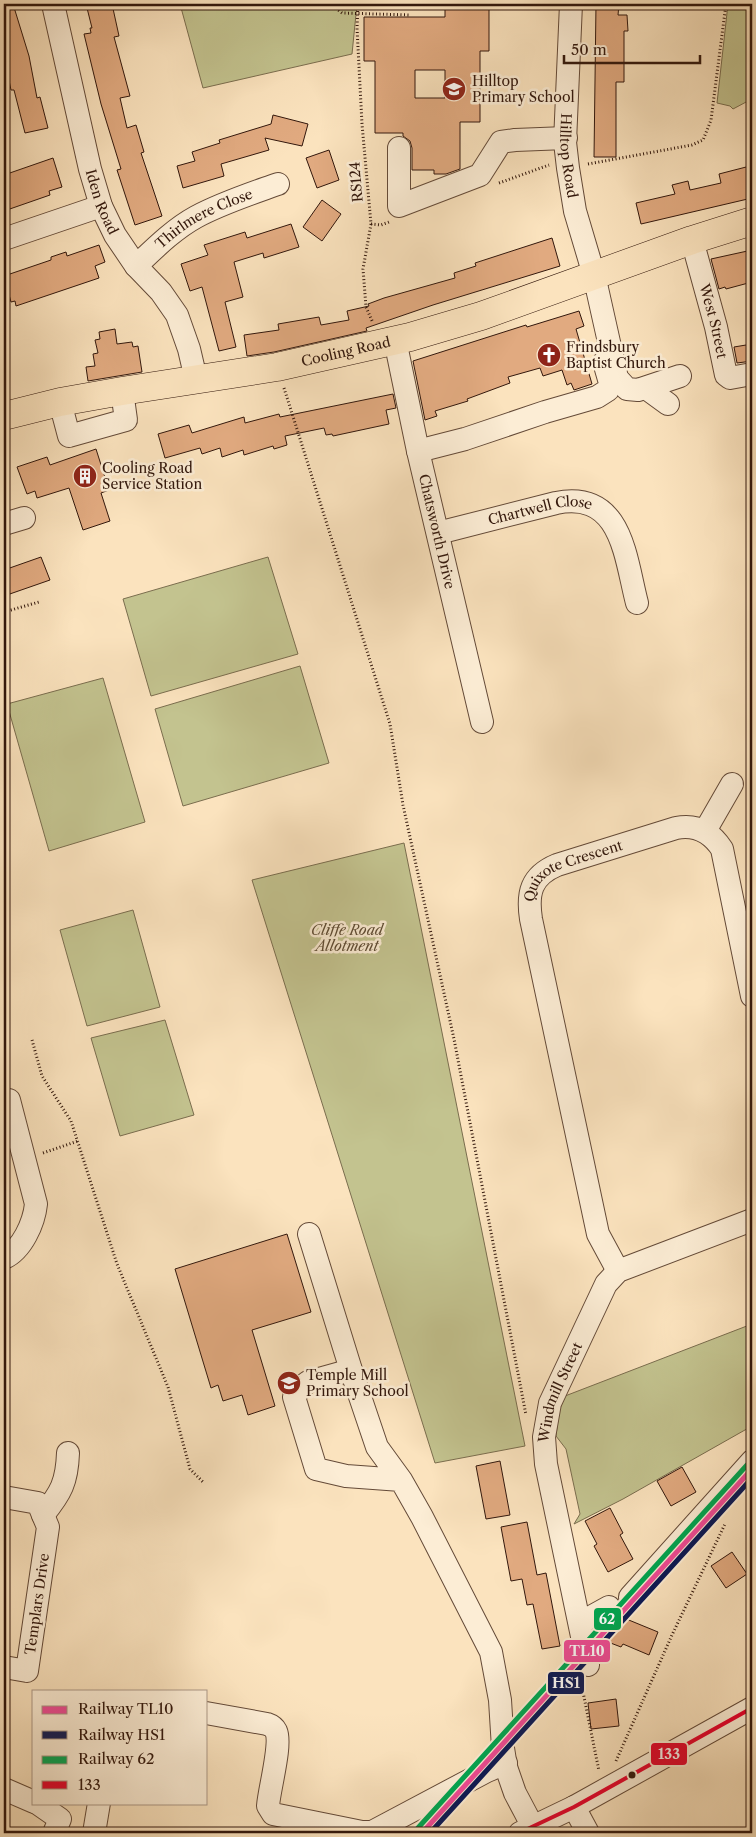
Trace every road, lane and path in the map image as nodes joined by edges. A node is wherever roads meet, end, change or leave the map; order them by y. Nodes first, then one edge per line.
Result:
1 (53, 4) edge
2 (330, 4) edge
3 (358, 4) edge
4 (571, 4) edge
5 (726, 4) edge
6 (357, 14) junction
7 (410, 15) dead end
8 (566, 138) junction
9 (399, 148) dead end
10 (568, 168) junction
11 (278, 184) dead end
12 (101, 206) junction
13 (752, 221) edge
14 (4, 239) edge
15 (684, 243) junction
16 (136, 266) junction
17 (589, 278) junction
18 (389, 342) junction
19 (277, 367) junction
20 (752, 374) edge
21 (680, 376) dead end
22 (196, 379) junction
23 (646, 388) junction
24 (668, 404) dead end
25 (4, 416) edge
26 (418, 451) junction
27 (438, 533) junction
28 (39, 602) dead end
29 (637, 603) dead end
30 (4, 612) edge
31 (482, 722) dead end
32 (732, 784) dead end
33 (704, 831) junction
34 (752, 996) edge
35 (32, 1040) dead end
36 (9, 1100) dead end
37 (78, 1141) junction
38 (24, 1160) junction
39 (752, 1220) edge
40 (309, 1234) dead end
41 (4, 1258) edge
42 (618, 1271) junction
43 (351, 1370) junction
44 (544, 1437) junction
45 (68, 1453) dead end
46 (752, 1461) edge
47 (401, 1480) junction
48 (204, 1483) dead end
49 (4, 1497) edge
50 (44, 1515) junction
51 (727, 1519) dead end
52 (630, 1597) dead end
53 (608, 1607) dead end
54 (580, 1624) junction
55 (588, 1665) joint
56 (4, 1668) edge
57 (752, 1708) edge
58 (208, 1713) edge
59 (506, 1763) junction
60 (4, 1789) edge
61 (603, 1792) junction
62 (32, 1802) edge
63 (37, 1804) edge
64 (99, 1804) edge
65 (574, 1807) junction
66 (526, 1830) edge
67 (54, 1833) edge
68 (94, 1833) edge
69 (588, 1833) edge

1 - 12 street, Iden Road
2 - 6 path
3 - 6 path, RS124
4 - 8 street, Hilltop Road
5 - 10 path
6 - 7 path
6 - 18 path, RS124
8 - 9 street
8 - 10 street, Hilltop Road
10 - 17 street, Hilltop Road
11 - 16 street, Thirlmere Close
12 - 14 street
12 - 16 street, Iden Road
13 - 15 main road, Cooling Road
15 - 17 main road, Cooling Road
15 - 20 street, West Street
16 - 22 street, Iden Road
17 - 18 main road, Cooling Road
17 - 23 street
17 - 26 street
18 - 19 main road, Cooling Road
18 - 26 street, Chatsworth Drive
19 - 22 main road, Cooling Road
19 - 44 path
21 - 23 street
22 - 25 main road, Cooling Road
23 - 24 street
26 - 27 street, Chatsworth Drive
27 - 29 street, Chartwell Close
27 - 31 street, Chatsworth Drive
28 - 30 path
32 - 33 street
33 - 34 street
33 - 42 street, Quixote Crescent
35 - 37 path
36 - 38 street
37 - 38 path
37 - 48 path
38 - 41 street
39 - 42 street
40 - 43 street
42 - 44 street, Windmill Street
43 - 47 street
43 - 47 street
44 - 54 street, Windmill Street
45 - 50 street
46 - 52 street
47 - 59 street
49 - 50 street
50 - 56 street, Templars Drive
51 - 61 path
53 - 54 street
54 - 55 street, Windmill Street
55 - 61 path
57 - 61 street
58 - 59 street
59 - 66 street
60 - 62 street
61 - 65 street
63 - 67 street
64 - 68 street
65 - 66 street
65 - 69 street

